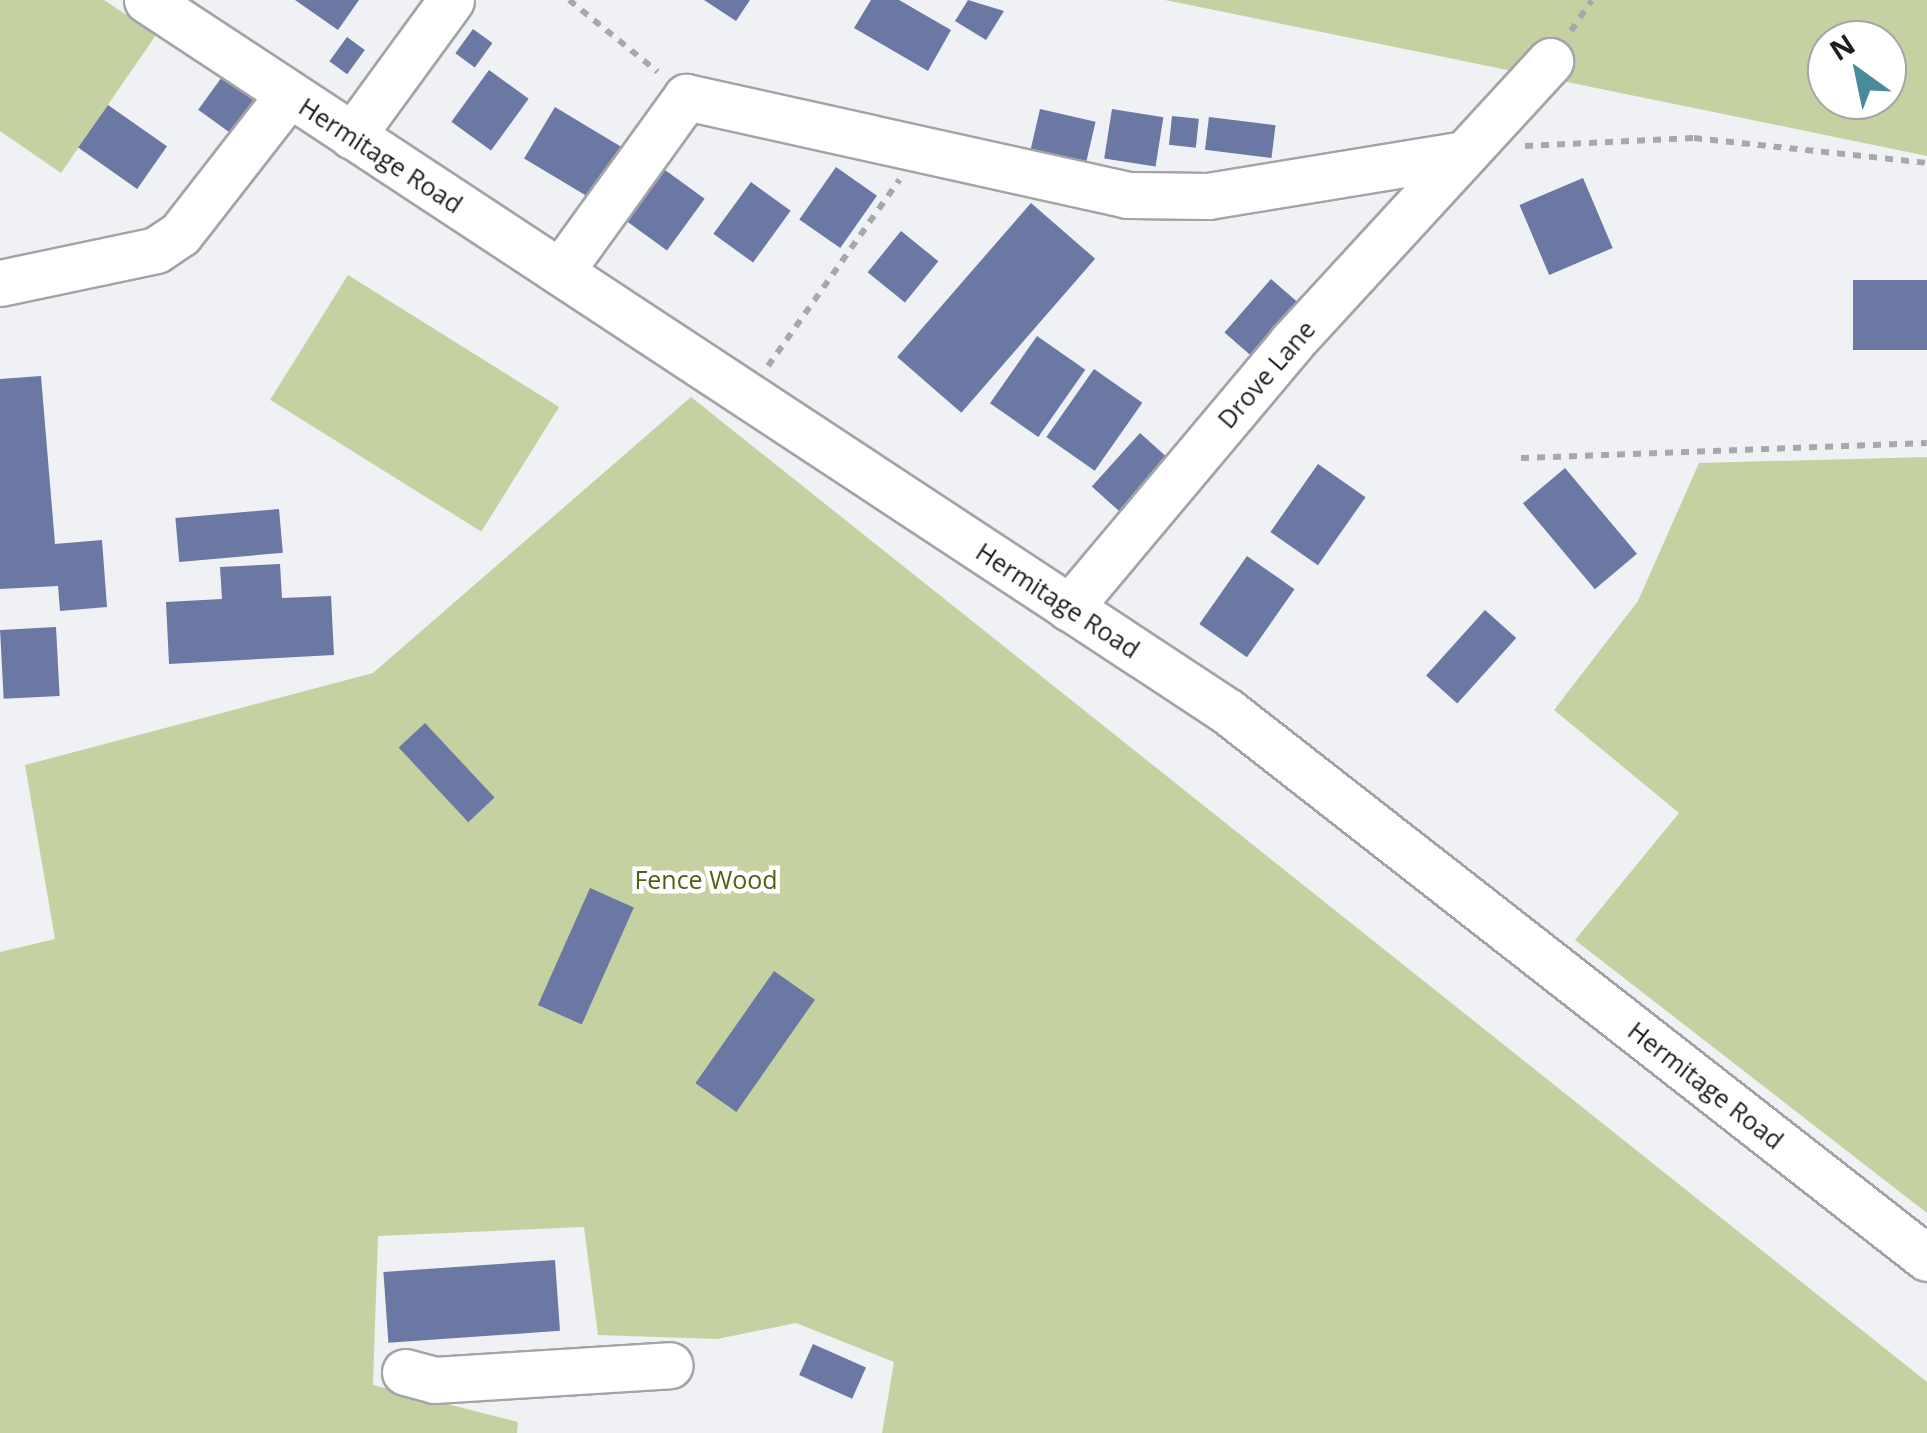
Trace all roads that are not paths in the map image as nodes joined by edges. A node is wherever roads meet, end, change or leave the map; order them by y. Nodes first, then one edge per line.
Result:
1 (148, 0) edge
2 (451, 0) edge
3 (1550, 61) dead end
4 (289, 94) junction
5 (352, 136) junction
6 (1468, 151) junction
7 (560, 272) junction
8 (0, 284) edge
9 (1069, 608) junction
10 (1927, 1258) edge
11 (670, 1365) dead end
12 (405, 1372) dead end

1 - 4 street, Hermitage Road
2 - 5 street
3 - 6 street, Drove Lane
4 - 5 street, Hermitage Road
4 - 8 street
5 - 7 street, Hermitage Road
6 - 7 street
6 - 9 street, Drove Lane
7 - 9 street, Hermitage Road
9 - 10 street, Hermitage Road
11 - 12 street

